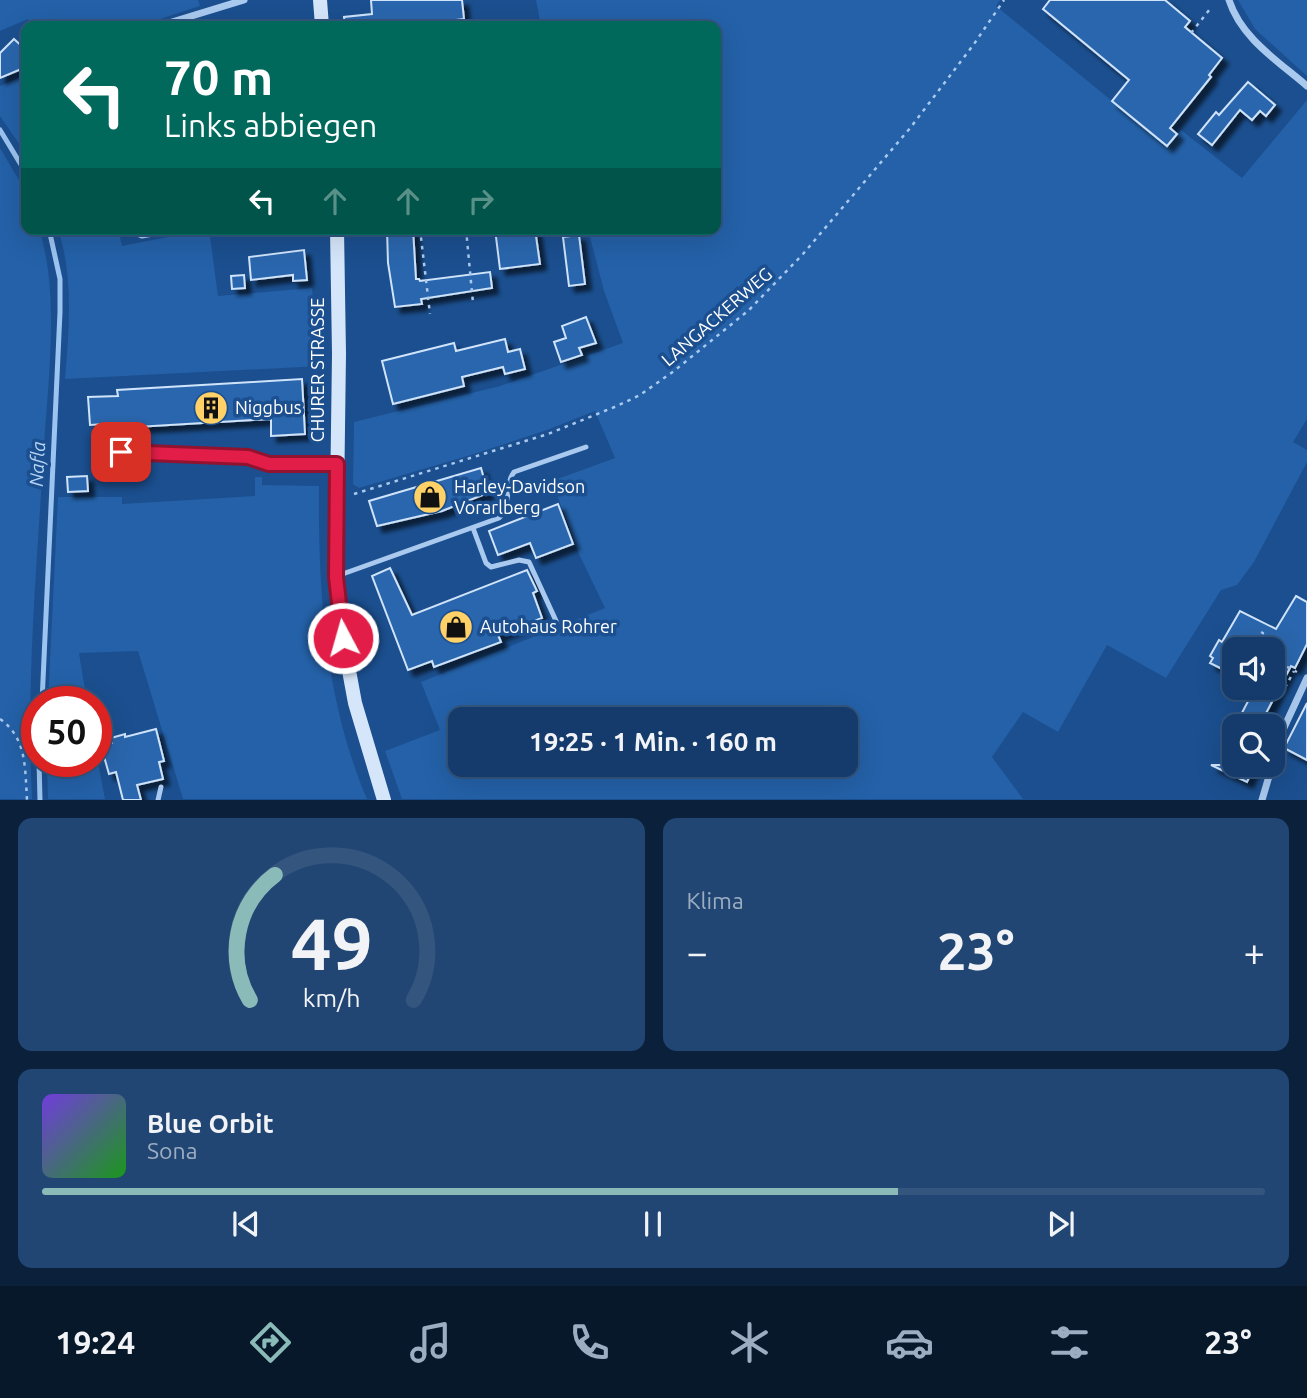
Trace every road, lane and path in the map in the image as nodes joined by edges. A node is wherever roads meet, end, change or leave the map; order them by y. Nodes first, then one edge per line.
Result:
1 (244, 0) edge
2 (320, 0) edge
3 (1004, 0) edge
4 (1229, 0) edge
5 (1210, 9) dead end
6 (175, 21) edge
7 (322, 21) edge
8 (1191, 33) dead end
9 (1307, 86) edge
10 (337, 235) edge
11 (421, 235) edge
12 (467, 235) edge
13 (473, 303) dead end
14 (430, 314) dead end
15 (586, 447) dead end
16 (121, 452) dead end
17 (337, 464) junction
18 (336, 497) junction
19 (473, 528) junction
20 (336, 577) junction
21 (546, 627) dead end
22 (1261, 632) dead end
23 (1261, 637) edge
24 (1285, 666) edge
25 (1307, 678) edge
26 (1285, 688) edge
27 (0, 719) edge
28 (161, 787) dead end
29 (27, 800) edge
30 (158, 800) edge
31 (384, 800) edge
32 (1262, 800) edge

1 - 6 street
2 - 7 main road
3 - 18 path, LANGACKERWEG
4 - 9 street
5 - 8 path
10 - 17 main road, CHURER STRASSE
11 - 14 path
12 - 13 path
15 - 19 lane
16 - 17 lane
17 - 18 main road, CHURER STRASSE
18 - 20 main road, CHURER STRASSE
19 - 20 lane
19 - 21 lane
20 - 31 main road, CHURER STRASSE
22 - 23 path
24 - 26 path
25 - 32 street
27 - 29 path
28 - 30 lane

